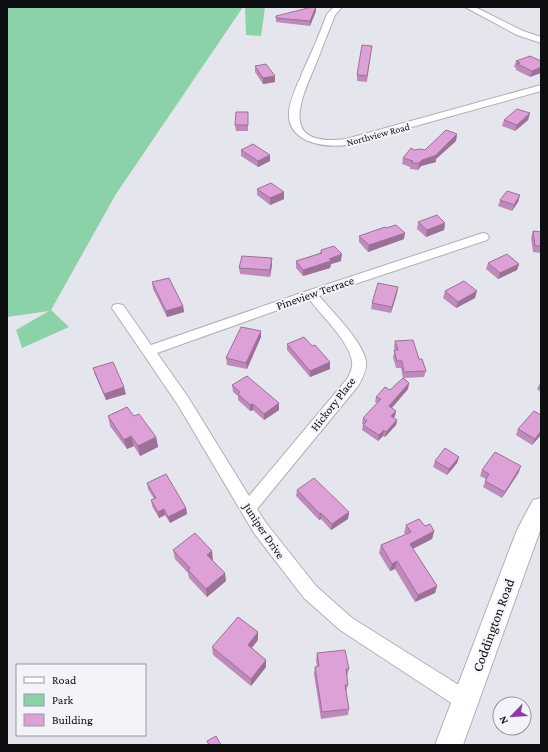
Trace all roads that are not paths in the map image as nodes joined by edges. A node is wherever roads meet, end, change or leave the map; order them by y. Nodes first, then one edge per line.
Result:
1 (338, 7) edge
2 (469, 7) edge
3 (541, 40) edge
4 (541, 88) edge
5 (483, 237) dead end
6 (311, 294) junction
7 (118, 308) dead end
8 (148, 351) junction
9 (541, 507) edge
10 (248, 509) junction
11 (466, 701) junction
12 (450, 745) edge

1 - 4 street, Northview Road
2 - 3 street
5 - 6 street, Pineview Terrace
6 - 8 street, Pineview Terrace
6 - 10 street, Hickory Place
7 - 8 street, Juniper Drive
8 - 10 street, Juniper Drive
9 - 11 street, Coddington Road
10 - 11 street, Juniper Drive
11 - 12 street, Coddington Road

